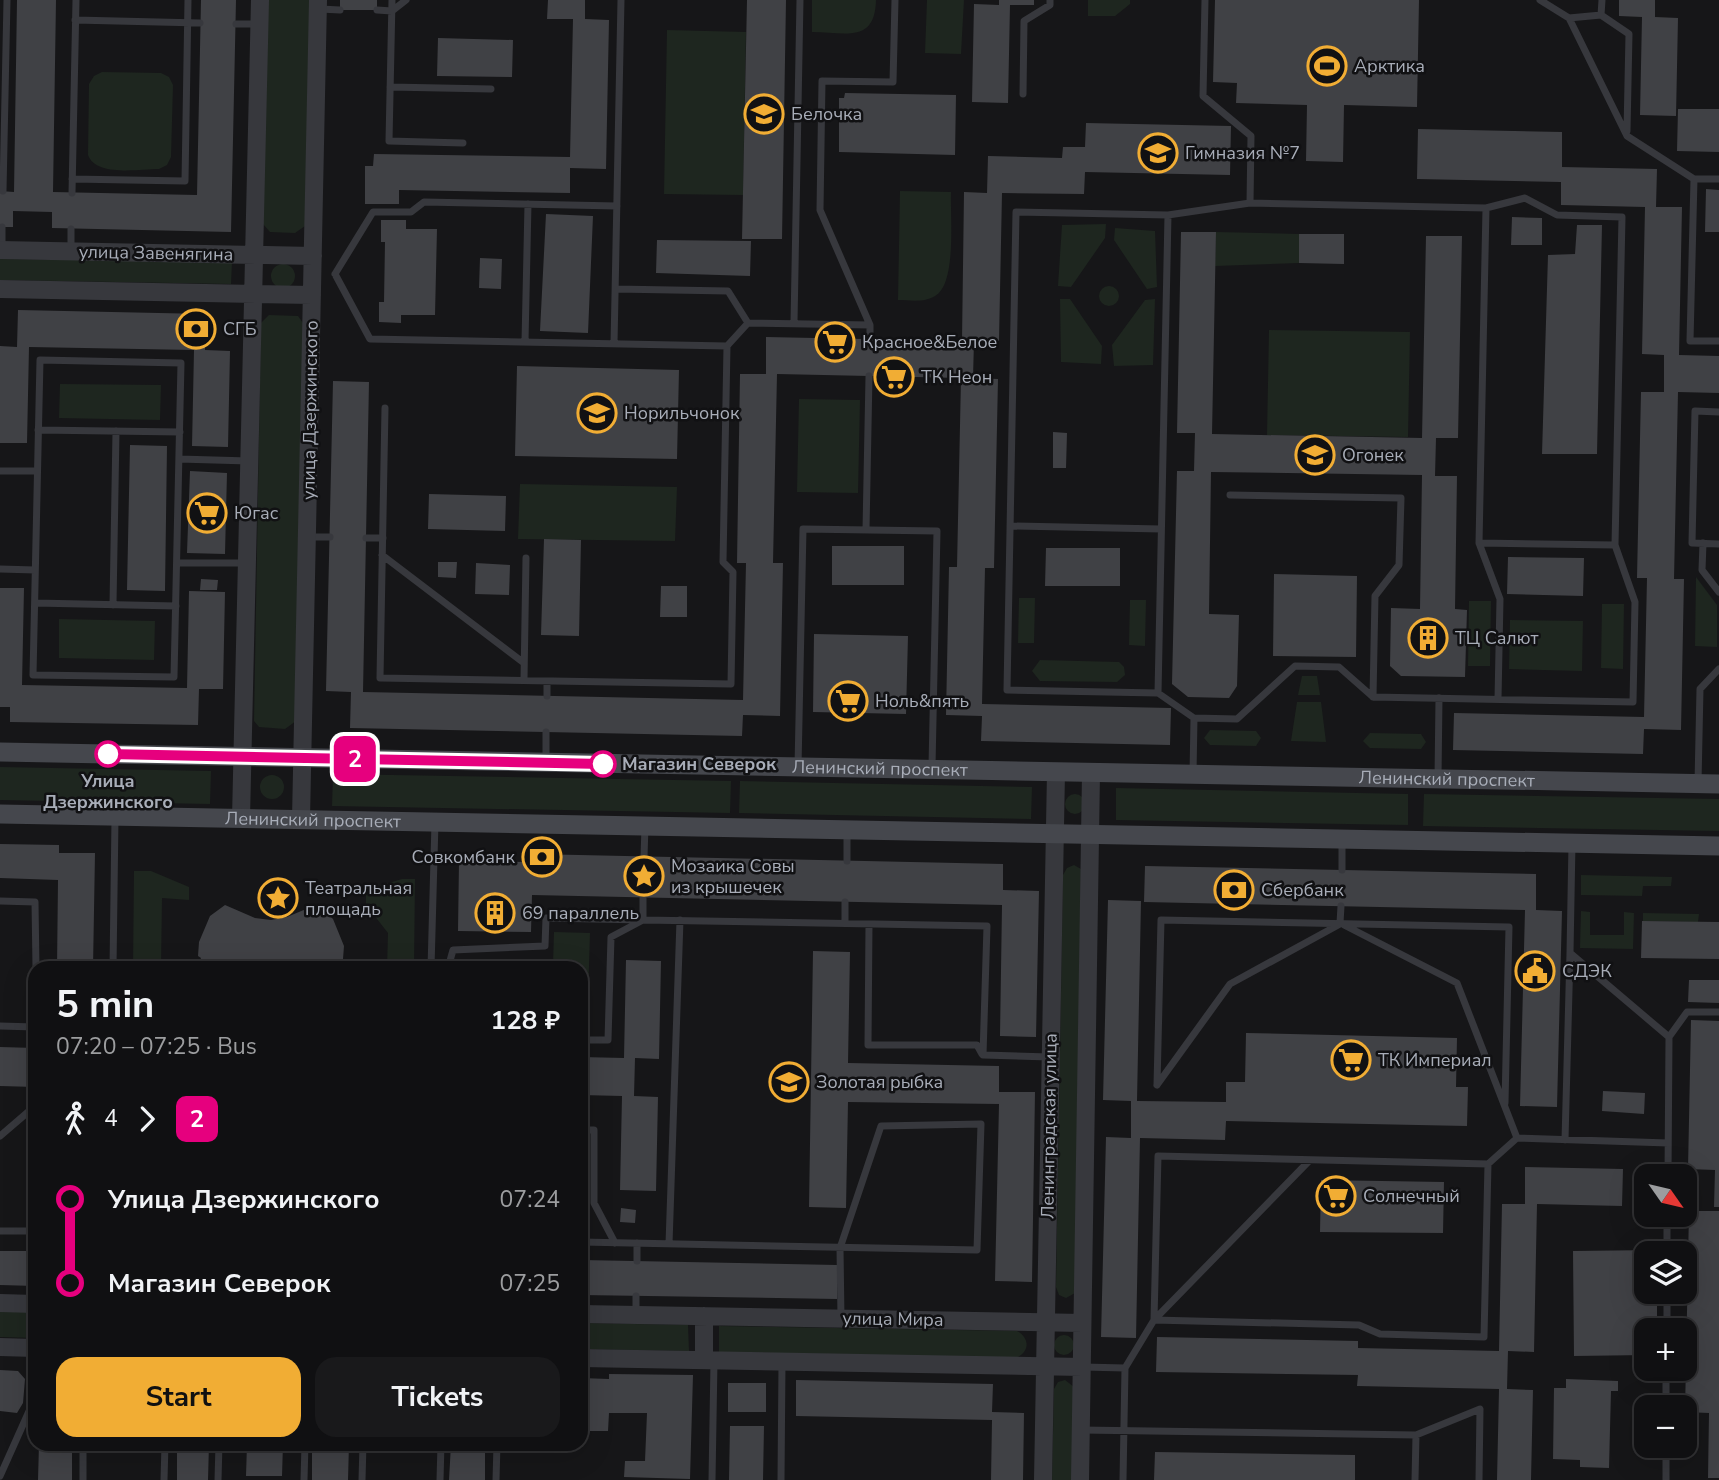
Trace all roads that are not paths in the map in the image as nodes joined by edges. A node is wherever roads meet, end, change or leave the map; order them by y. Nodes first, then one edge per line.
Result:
1 (7, 0) edge
2 (76, 0) edge
3 (188, 0) edge
4 (260, 0) edge
5 (392, 0) edge
6 (406, 0) edge
7 (621, 0) edge
8 (800, 0) edge
9 (895, 0) edge
10 (1050, 0) edge
11 (1205, 0) edge
12 (1540, 0) edge
13 (1602, 0) edge
14 (318, 5) edge
15 (340, 10) dead end
16 (377, 10) dead end
17 (392, 11) junction
18 (1601, 15) junction
19 (1569, 18) junction
20 (75, 20) junction
21 (188, 23) junction
22 (200, 23) dead end
23 (236, 23) dead end
24 (260, 24) junction
25 (390, 88) junction
26 (491, 89) dead end
27 (1023, 94) dead end
28 (1627, 136) junction
29 (463, 143) dead end
30 (72, 179) junction
31 (1694, 179) junction
32 (1719, 179) edge
33 (2, 181) edge
34 (3, 191) dead end
35 (72, 193) dead end
36 (1250, 203) junction
37 (528, 204) junction
38 (617, 206) junction
39 (1486, 208) junction
40 (1168, 215) junction
41 (2, 227) dead end
42 (71, 229) dead end
43 (1, 250) edge
44 (71, 251) junction
45 (254, 255) junction
46 (313, 265) junction
47 (335, 274) junction
48 (0, 289) edge
49 (616, 289) junction
50 (253, 294) junction
51 (312, 295) junction
52 (748, 323) junction
53 (794, 323) junction
54 (870, 325) junction
55 (870, 339) dead end
56 (1719, 341) edge
57 (525, 342) junction
58 (614, 344) junction
59 (727, 346) junction
60 (869, 376) dead end
61 (385, 408) dead end
62 (1719, 412) edge
63 (38, 430) junction
64 (116, 431) junction
65 (180, 432) junction
66 (179, 459) junction
67 (249, 461) junction
68 (0, 471) edge
69 (37, 471) junction
70 (1230, 495) dead end
71 (1010, 526) junction
72 (1161, 529) junction
73 (866, 530) junction
74 (307, 537) junction
75 (330, 537) dead end
76 (366, 538) dead end
77 (383, 538) junction
78 (1479, 542) junction
79 (1703, 543) junction
80 (1719, 544) edge
81 (1615, 545) junction
82 (382, 555) junction
83 (526, 558) dead end
84 (177, 563) junction
85 (247, 563) junction
86 (0, 569) edge
87 (35, 570) junction
88 (1719, 592) edge
89 (34, 603) junction
90 (113, 605) junction
91 (176, 606) junction
92 (524, 663) junction
93 (1719, 668) edge
94 (524, 680) junction
95 (547, 681) junction
96 (1158, 693) junction
97 (547, 696) dead end
98 (1373, 697) junction
99 (1439, 698) junction
100 (1498, 699) junction
101 (1194, 718) junction
102 (546, 732) dead end
103 (0, 752) edge
104 (242, 757) junction
105 (303, 758) junction
106 (546, 763) junction
107 (798, 767) junction
108 (932, 770) junction
109 (1056, 772) junction
110 (1091, 773) junction
111 (1193, 775) junction
112 (1438, 779) junction
113 (1698, 784) junction
114 (1719, 784) edge
115 (0, 814) edge
116 (115, 816) junction
117 (241, 818) junction
118 (302, 819) junction
119 (435, 822) junction
120 (645, 826) junction
121 (847, 830) junction
122 (1055, 833) junction
123 (1090, 834) junction
124 (1342, 839) junction
125 (1572, 843) junction
126 (1719, 846) edge
127 (644, 857) dead end
128 (846, 861) dead end
129 (1342, 870) dead end
130 (643, 898) dead end
131 (0, 901) edge
132 (845, 902) dead end
133 (1341, 906) dead end
134 (643, 920) junction
135 (680, 920) junction
136 (845, 923) junction
137 (1340, 923) junction
138 (869, 924) junction
139 (1570, 953) junction
140 (36, 961) edge
141 (113, 961) edge
142 (430, 961) edge
143 (450, 961) edge
144 (1719, 1012) edge
145 (0, 1026) edge
146 (28, 1027) edge
147 (1669, 1037) junction
148 (588, 1040) edge
149 (983, 1055) junction
150 (1051, 1057) junction
151 (1505, 1103) junction
152 (28, 1112) edge
153 (588, 1130) edge
154 (0, 1136) edge
155 (1517, 1138) junction
156 (1565, 1140) junction
157 (1668, 1143) junction
158 (1310, 1160) junction
159 (1488, 1164) junction
160 (1668, 1164) edge
161 (0, 1231) edge
162 (28, 1231) edge
163 (588, 1242) edge
164 (615, 1243) junction
165 (637, 1243) junction
166 (669, 1244) junction
167 (840, 1248) junction
168 (637, 1261) dead end
169 (636, 1296) dead end
170 (0, 1303) edge
171 (28, 1304) edge
172 (588, 1314) edge
173 (636, 1315) junction
174 (704, 1316) junction
175 (841, 1318) junction
176 (1154, 1321) junction
177 (1046, 1322) junction
178 (1082, 1323) junction
179 (0, 1347) edge
180 (28, 1348) edge
181 (588, 1358) edge
182 (709, 1360) junction
183 (782, 1362) junction
184 (1045, 1367) junction
185 (1082, 1367) junction
186 (1125, 1368) junction
187 (28, 1413) edge
188 (1081, 1430) junction
189 (1124, 1430) junction
190 (1416, 1435) junction
191 (83, 1451) edge
192 (165, 1451) edge
193 (219, 1451) edge
194 (304, 1451) edge
195 (363, 1451) edge
196 (441, 1451) edge
197 (497, 1451) edge
198 (0, 1453) edge
199 (10, 1453) junction
200 (1666, 1458) edge
201 (0, 1476) edge
202 (83, 1480) edge
203 (164, 1480) edge
204 (218, 1480) edge
205 (303, 1480) edge
206 (362, 1480) edge
207 (440, 1480) edge
208 (496, 1480) edge
209 (712, 1480) edge
210 (781, 1480) edge
211 (1043, 1480) edge
212 (1080, 1480) edge
213 (1123, 1480) edge
214 (1415, 1480) edge
215 (1479, 1480) edge
216 (1666, 1480) edge

1 - 33 lane
2 - 20 lane
3 - 21 lane
4 - 24 street
5 - 17 lane
6 - 17 lane
7 - 38 lane
8 - 53 lane
9 - 54 lane
10 - 27 lane
11 - 36 lane
12 - 19 lane
13 - 18 lane
14 - 15 lane
14 - 46 street, улица Дзержинского
16 - 17 lane
17 - 25 lane
18 - 19 lane
18 - 28 lane
19 - 28 lane
20 - 21 lane
20 - 30 lane
21 - 22 lane
21 - 30 lane
23 - 24 lane
24 - 45 street
25 - 26 lane
25 - 29 lane
28 - 31 lane
30 - 35 lane
31 - 32 lane
31 - 56 lane
33 - 34 lane
36 - 39 lane
36 - 40 lane
37 - 38 lane
37 - 47 lane
37 - 57 lane
38 - 49 lane
39 - 78 lane
39 - 81 lane
40 - 71 lane
40 - 72 lane
41 - 43 lane
42 - 44 lane
43 - 44 street, улица Завенягина
44 - 45 street, улица Завенягина
45 - 46 street, улица Завенягина
45 - 50 street
46 - 47 lane
46 - 51 street, улица Дзержинского
47 - 57 lane
48 - 50 street
49 - 52 lane
49 - 58 lane
50 - 51 street
50 - 67 street
51 - 74 street, улица Дзержинского
52 - 53 lane
52 - 59 lane
53 - 54 lane
54 - 55 lane
57 - 58 lane
58 - 59 lane
59 - 95 lane
60 - 73 lane
61 - 77 lane
62 - 79 lane
63 - 64 lane
63 - 65 lane
63 - 69 lane
64 - 65 lane
64 - 90 lane
65 - 66 lane
66 - 67 lane
66 - 84 lane
67 - 85 street
68 - 69 lane
69 - 87 lane
70 - 98 lane
71 - 72 lane
71 - 96 lane
72 - 96 lane
73 - 107 lane
73 - 108 lane
74 - 75 lane
74 - 105 street, улица Дзержинского
76 - 77 lane
77 - 82 lane
78 - 81 lane
78 - 100 lane
79 - 80 lane
79 - 88 lane
81 - 100 lane
82 - 92 lane
82 - 94 lane
83 - 92 lane
84 - 85 lane
84 - 91 lane
85 - 104 street
86 - 87 lane
87 - 89 lane
89 - 90 lane
89 - 91 lane
90 - 91 lane
92 - 94 lane
93 - 113 lane
94 - 95 lane
95 - 97 lane
96 - 101 lane
98 - 99 lane
98 - 101 lane
99 - 100 lane
99 - 112 lane
101 - 111 lane
102 - 106 lane
103 - 104 main road, Ленинский проспект
104 - 105 main road, Ленинский проспект
104 - 117 street
105 - 106 main road, Ленинский проспект
105 - 118 street, улица Дзержинского
106 - 107 main road, Ленинский проспект
107 - 108 main road, Ленинский проспект
108 - 109 main road, Ленинский проспект
109 - 110 main road, Ленинский проспект
109 - 122 street, Ленинградская улица
110 - 111 main road, Ленинский проспект
110 - 123 street, Ленинградская улица
111 - 112 main road, Ленинский проспект
112 - 113 main road, Ленинский проспект
113 - 114 main road, Ленинский проспект
115 - 116 main road, Ленинский проспект
116 - 117 main road, Ленинский проспект
116 - 141 lane
117 - 118 main road, Ленинский проспект
118 - 119 main road, Ленинский проспект
119 - 120 main road, Ленинский проспект
119 - 142 lane
120 - 121 main road, Ленинский проспект
120 - 127 lane
121 - 122 main road, Ленинский проспект
121 - 128 lane
122 - 123 main road, Ленинский проспект
122 - 150 street, Ленинградская улица
123 - 124 main road, Ленинский проспект
123 - 178 street, Ленинградская улица
124 - 125 main road, Ленинский проспект
124 - 129 lane
125 - 126 main road, Ленинский проспект
125 - 139 lane
130 - 134 lane
131 - 140 lane
132 - 136 lane
133 - 137 lane
134 - 135 lane
134 - 143 lane
134 - 148 lane
135 - 136 lane
135 - 166 lane
136 - 138 lane
137 - 137 lane
137 - 151 lane
137 - 151 lane
138 - 149 lane
138 - 149 lane
139 - 147 lane
139 - 156 lane
144 - 147 lane
145 - 146 lane
147 - 157 lane
149 - 150 lane
150 - 177 street, Ленинградская улица
151 - 155 lane
152 - 154 lane
153 - 164 lane
155 - 156 lane
155 - 159 lane
156 - 157 lane
157 - 160 lane
158 - 159 lane
158 - 176 lane
158 - 176 lane
159 - 176 lane
161 - 162 lane
163 - 164 lane
164 - 165 lane
165 - 166 lane
165 - 168 lane
166 - 167 lane
167 - 167 lane
167 - 175 lane
169 - 173 lane
170 - 171 street
172 - 173 street, улица Мира
173 - 174 street, улица Мира
174 - 175 street, улица Мира
174 - 182 street
175 - 177 street, улица Мира
176 - 186 lane
177 - 178 street, улица Мира
177 - 184 street, Ленинградская улица
178 - 185 street, Ленинградская улица
179 - 180 street
181 - 182 street
182 - 183 street
182 - 209 lane
183 - 184 street
183 - 210 lane
184 - 185 street
184 - 211 street, Ленинградская улица
185 - 186 lane
185 - 188 street, Ленинградская улица
186 - 189 lane
187 - 199 lane
188 - 189 lane
188 - 212 street, Ленинградская улица
189 - 190 lane
189 - 213 lane
190 - 214 lane
190 - 215 lane
191 - 202 lane
192 - 203 lane
193 - 204 lane
194 - 205 lane
195 - 206 lane
196 - 207 lane
197 - 208 lane
198 - 199 lane
199 - 201 lane
200 - 216 lane

